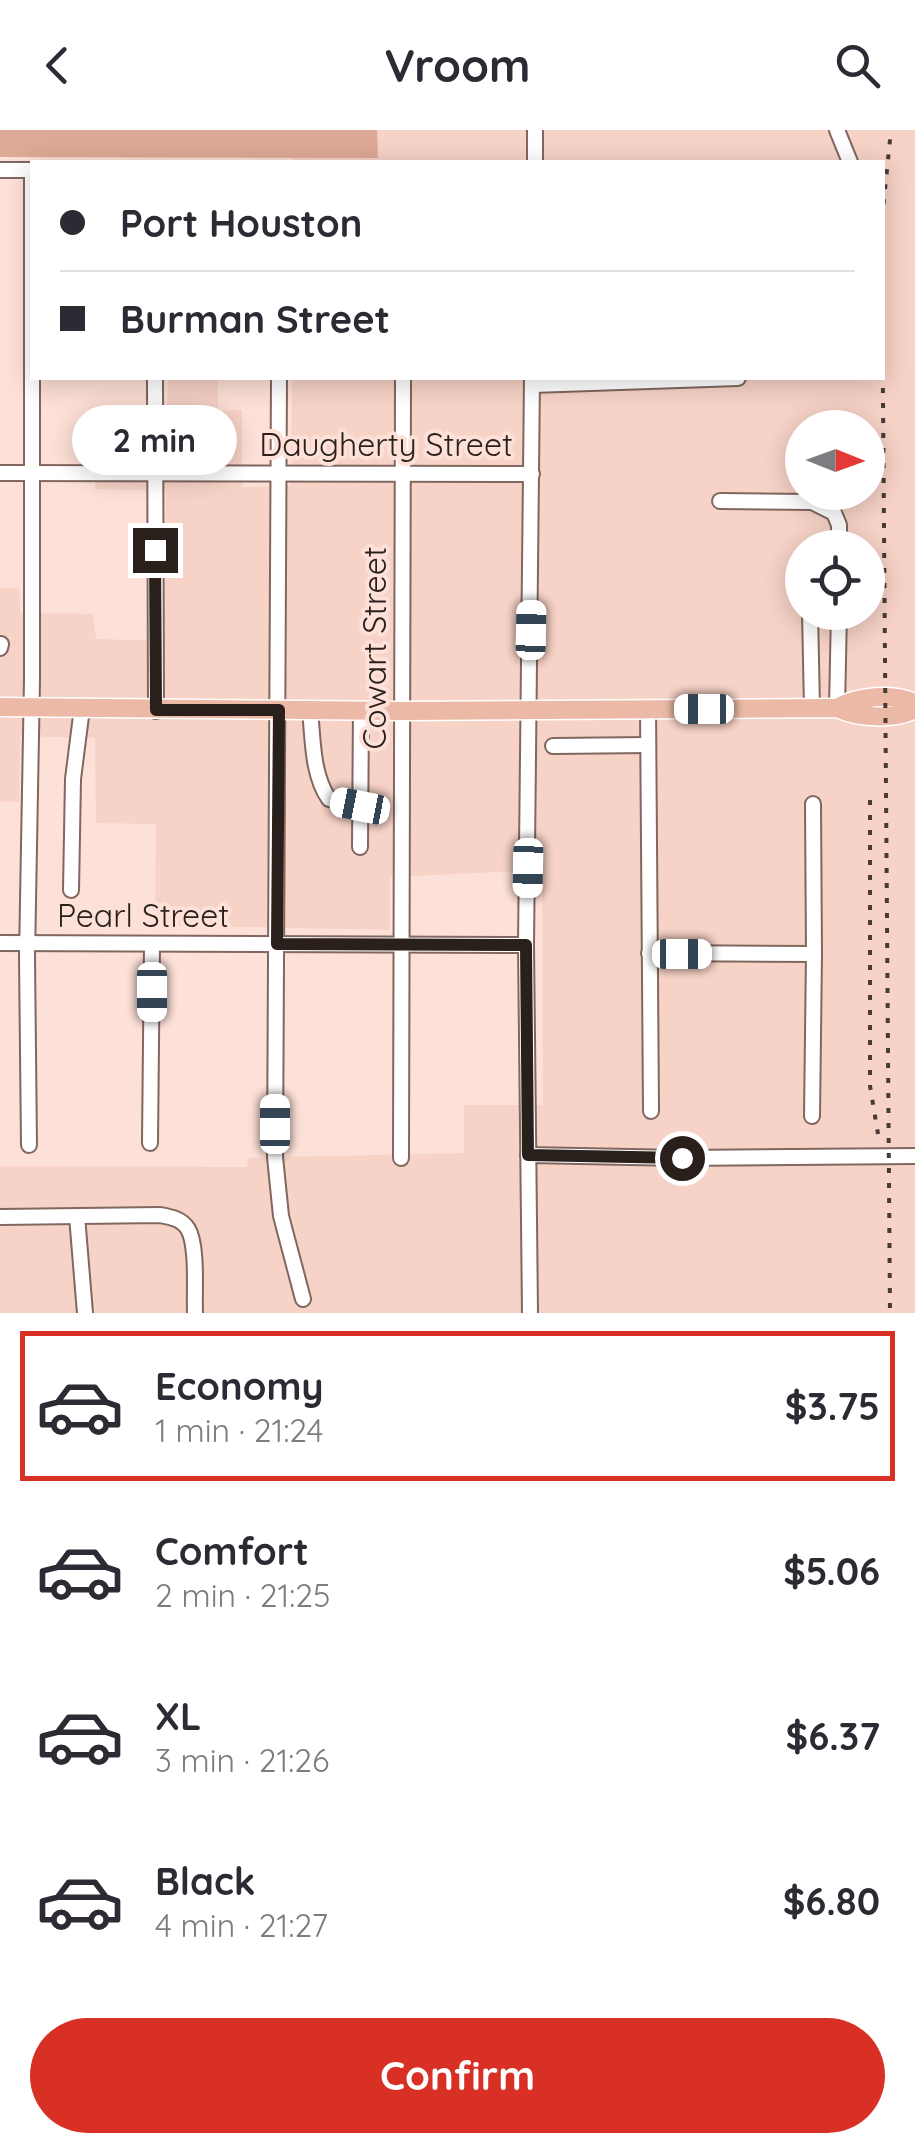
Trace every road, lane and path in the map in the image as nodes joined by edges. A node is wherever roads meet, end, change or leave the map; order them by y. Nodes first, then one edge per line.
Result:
1 (535, 130) edge
2 (837, 130) edge
3 (535, 160) edge
4 (849, 160) edge
5 (0, 170) edge
6 (30, 170) edge
7 (31, 380) edge
8 (155, 380) edge
9 (279, 380) edge
10 (403, 380) edge
11 (601, 380) edge
12 (532, 381) edge
13 (154, 472) junction
14 (279, 472) junction
15 (0, 473) edge
16 (30, 474) junction
17 (402, 474) junction
18 (532, 474) junction
19 (720, 501) dead end
20 (839, 530) edge
21 (810, 630) edge
22 (839, 630) edge
23 (915, 706) edge
24 (0, 707) edge
25 (32, 707) junction
26 (82, 708) junction
27 (812, 708) junction
28 (837, 708) junction
29 (530, 709) junction
30 (648, 709) junction
31 (156, 710) junction
32 (279, 710) junction
33 (310, 710) junction
34 (361, 710) junction
35 (404, 711) junction
36 (648, 745) junction
37 (554, 746) dead end
38 (813, 804) dead end
39 (360, 806) junction
40 (360, 847) dead end
41 (71, 890) dead end
42 (0, 943) edge
43 (28, 943) junction
44 (400, 943) junction
45 (152, 944) junction
46 (277, 944) junction
47 (526, 945) junction
48 (650, 953) junction
49 (814, 954) junction
50 (650, 1110) dead end
51 (812, 1116) dead end
52 (150, 1143) dead end
53 (29, 1145) dead end
54 (528, 1155) junction
55 (915, 1156) edge
56 (401, 1158) dead end
57 (77, 1216) junction
58 (0, 1217) edge
59 (303, 1299) dead end
60 (85, 1313) edge
61 (194, 1313) edge
62 (530, 1313) edge

1 - 3 street
2 - 4 street
5 - 6 street
7 - 16 street
8 - 13 street
9 - 14 street
10 - 17 street, Cowart Street
11 - 12 street
12 - 18 street
13 - 14 street, Daugherty Street
13 - 16 street, Daugherty Street
13 - 31 street
14 - 17 street, Daugherty Street
14 - 32 street
15 - 16 street, Daugherty Street
16 - 25 street
17 - 18 street, Daugherty Street
17 - 35 street, Cowart Street
18 - 29 street
19 - 20 street
21 - 27 street
22 - 28 street
23 - 28 main road
24 - 25 main road
25 - 26 main road
25 - 43 street
26 - 31 main road
26 - 41 street
27 - 28 main road
27 - 30 main road
29 - 30 main road
29 - 35 main road
29 - 47 street
30 - 36 street
31 - 32 main road
32 - 33 main road
32 - 46 street
33 - 34 main road
33 - 39 street
34 - 35 main road
34 - 39 street
35 - 44 street, Cowart Street
36 - 37 street
36 - 48 street
38 - 49 street
39 - 40 street
42 - 43 street, Pearl Street
43 - 45 street, Pearl Street
43 - 53 street
44 - 46 street, Pearl Street
44 - 47 street, Pearl Street
44 - 56 street, Cowart Street
45 - 46 street, Pearl Street
45 - 52 street
46 - 59 street
47 - 54 street
48 - 49 street
48 - 50 street
49 - 51 street
54 - 55 street
54 - 62 street
57 - 58 street
57 - 60 street
57 - 61 street

